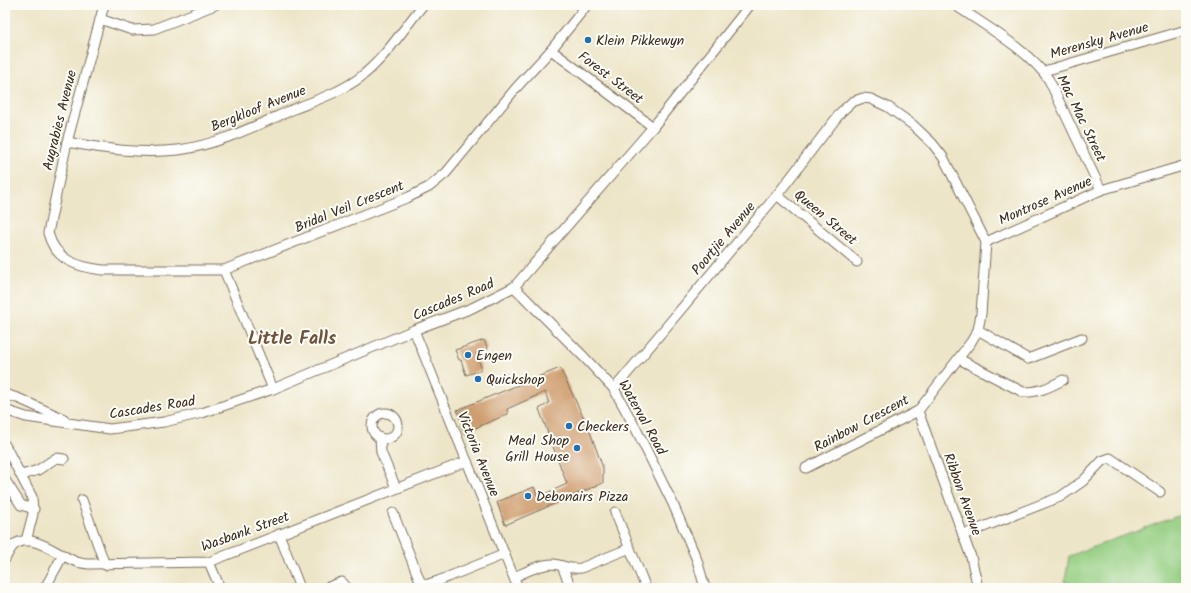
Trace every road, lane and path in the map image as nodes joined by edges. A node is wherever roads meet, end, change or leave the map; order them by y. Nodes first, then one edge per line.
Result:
1 (104, 5) edge
2 (215, 5) edge
3 (423, 5) edge
4 (587, 5) edge
5 (750, 5) edge
6 (955, 5) edge
7 (100, 19) junction
8 (1186, 30) edge
9 (551, 50) junction
10 (1044, 71) junction
11 (653, 127) junction
12 (67, 142) junction
13 (1186, 165) edge
14 (1101, 190) junction
15 (777, 195) junction
16 (986, 242) junction
17 (51, 244) joint
18 (857, 262) dead end
19 (224, 270) junction
20 (514, 287) junction
21 (414, 330) junction
22 (978, 330) junction
23 (1082, 338) dead end
24 (959, 359) junction
25 (1063, 380) dead end
26 (273, 389) junction
27 (614, 389) junction
28 (5, 394) edge
29 (5, 410) edge
30 (918, 411) junction
31 (74, 424) junction
32 (380, 438) dead end
33 (6, 450) edge
34 (64, 459) dead end
35 (467, 461) junction
36 (806, 468) dead end
37 (22, 475) junction
38 (5, 480) edge
39 (396, 488) junction
40 (1160, 492) dead end
41 (82, 500) dead end
42 (34, 509) junction
43 (615, 512) dead end
44 (393, 513) dead end
45 (279, 534) junction
46 (963, 535) junction
47 (26, 541) junction
48 (9, 548) edge
49 (630, 548) junction
50 (505, 554) junction
51 (63, 555) junction
52 (5, 559) edge
53 (209, 562) junction
54 (105, 565) junction
55 (562, 566) junction
56 (514, 577) junction
57 (45, 588) edge
58 (220, 588) edge
59 (300, 588) edge
60 (326, 588) edge
61 (347, 588) edge
62 (518, 588) edge
63 (571, 588) edge
64 (646, 588) edge
65 (705, 588) edge
66 (978, 588) edge

1 - 7 street, Augrabies Avenue
2 - 7 street
3 - 12 street, Bergkloof Avenue
4 - 9 street, Bridal Veil Crescent
5 - 11 street, Cascades Road
6 - 10 street, Mac Mac Street
7 - 12 street, Augrabies Avenue
8 - 10 street, Merensky Avenue
9 - 11 street, Forest Street
9 - 19 street, Bridal Veil Crescent
10 - 14 street, Mac Mac Street
11 - 20 street, Cascades Road
12 - 17 street, Augrabies Avenue
13 - 14 street, Montrose Avenue
14 - 16 street, Montrose Avenue
15 - 16 street, Poortjie Avenue
15 - 18 street, Queen Street
15 - 27 street, Poortjie Avenue
16 - 22 street, Rainbow Crescent
17 - 19 street, Bridal Veil Crescent
19 - 26 street
20 - 21 street, Cascades Road
20 - 27 street, Waterval Road
21 - 26 street, Cascades Road
21 - 35 street, Victoria Avenue
22 - 23 street
22 - 24 street, Rainbow Crescent
24 - 25 street
24 - 30 street, Rainbow Crescent
26 - 31 street, Cascades Road
27 - 65 street, Waterval Road
28 - 31 street, Cascades Road
29 - 31 street, Cascades Road
30 - 36 street, Rainbow Crescent
30 - 46 street, Ribbon Avenue
32 - 39 street
33 - 37 street
34 - 37 street
35 - 39 street, Wasbank Street
35 - 50 street, Victoria Avenue
37 - 42 street
38 - 42 street
39 - 45 street, Wasbank Street
40 - 46 street
41 - 54 street
42 - 47 street
43 - 49 street
44 - 50 street
45 - 53 street, Wasbank Street
45 - 59 street
46 - 66 street, Ribbon Avenue
47 - 48 street
47 - 51 street, Wasbank Street
48 - 52 street
49 - 55 street
49 - 64 street
50 - 56 street, Victoria Avenue
51 - 54 street, Wasbank Street
51 - 57 street
53 - 54 street, Wasbank Street
53 - 58 street
55 - 56 street
55 - 63 street
56 - 62 street, Victoria Avenue
60 - 61 street

